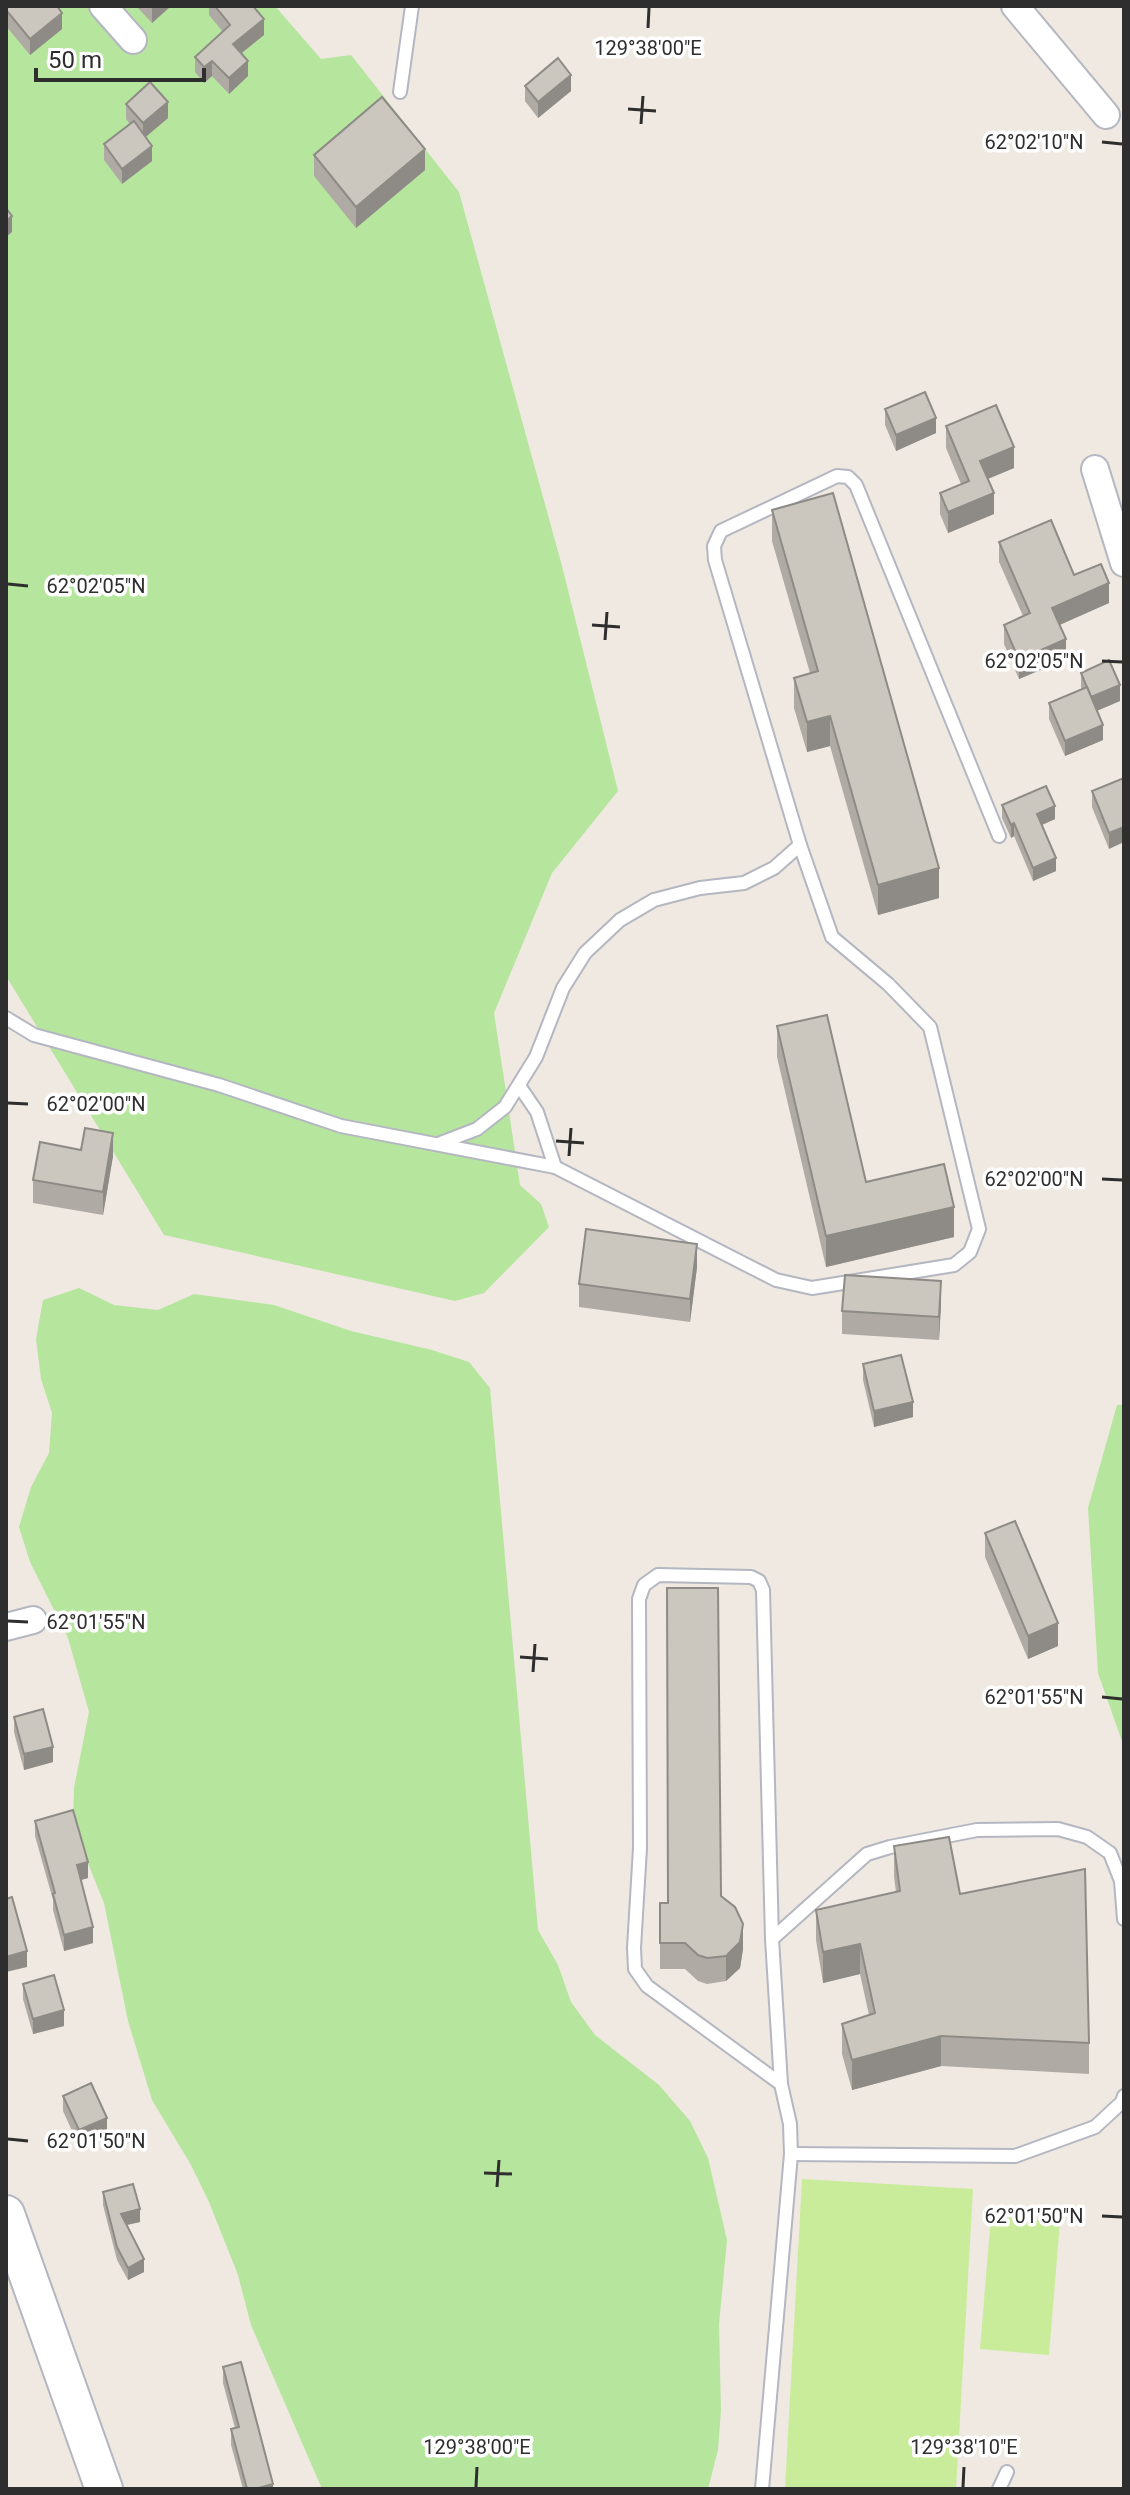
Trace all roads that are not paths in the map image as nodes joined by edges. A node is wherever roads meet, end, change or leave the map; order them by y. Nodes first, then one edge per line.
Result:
1 (103, 6) edge
2 (412, 6) edge
3 (1015, 6) edge
4 (133, 40) dead end
5 (400, 92) dead end
6 (1106, 115) dead end
7 (1095, 469) dead end
8 (1124, 563) edge
9 (999, 836) dead end
10 (800, 845) junction
11 (6, 1018) edge
12 (520, 1087) junction
13 (435, 1144) junction
14 (555, 1167) junction
15 (33, 1620) dead end
16 (6, 1627) edge
17 (1124, 1919) edge
18 (772, 1939) junction
19 (781, 2084) junction
20 (1124, 2096) edge
21 (791, 2154) junction
22 (6, 2214) edge
23 (1007, 2472) dead end
24 (104, 2489) edge
25 (762, 2489) edge
26 (999, 2489) edge

1 - 4 street
2 - 5 lane
3 - 6 street
7 - 8 street
9 - 10 lane
10 - 12 lane
10 - 14 lane
11 - 13 lane
12 - 13 lane
12 - 14 lane
13 - 14 lane
15 - 16 street
17 - 18 lane
18 - 19 lane
18 - 19 lane
19 - 21 lane
20 - 21 lane
21 - 25 lane
22 - 24 main road
23 - 26 lane

